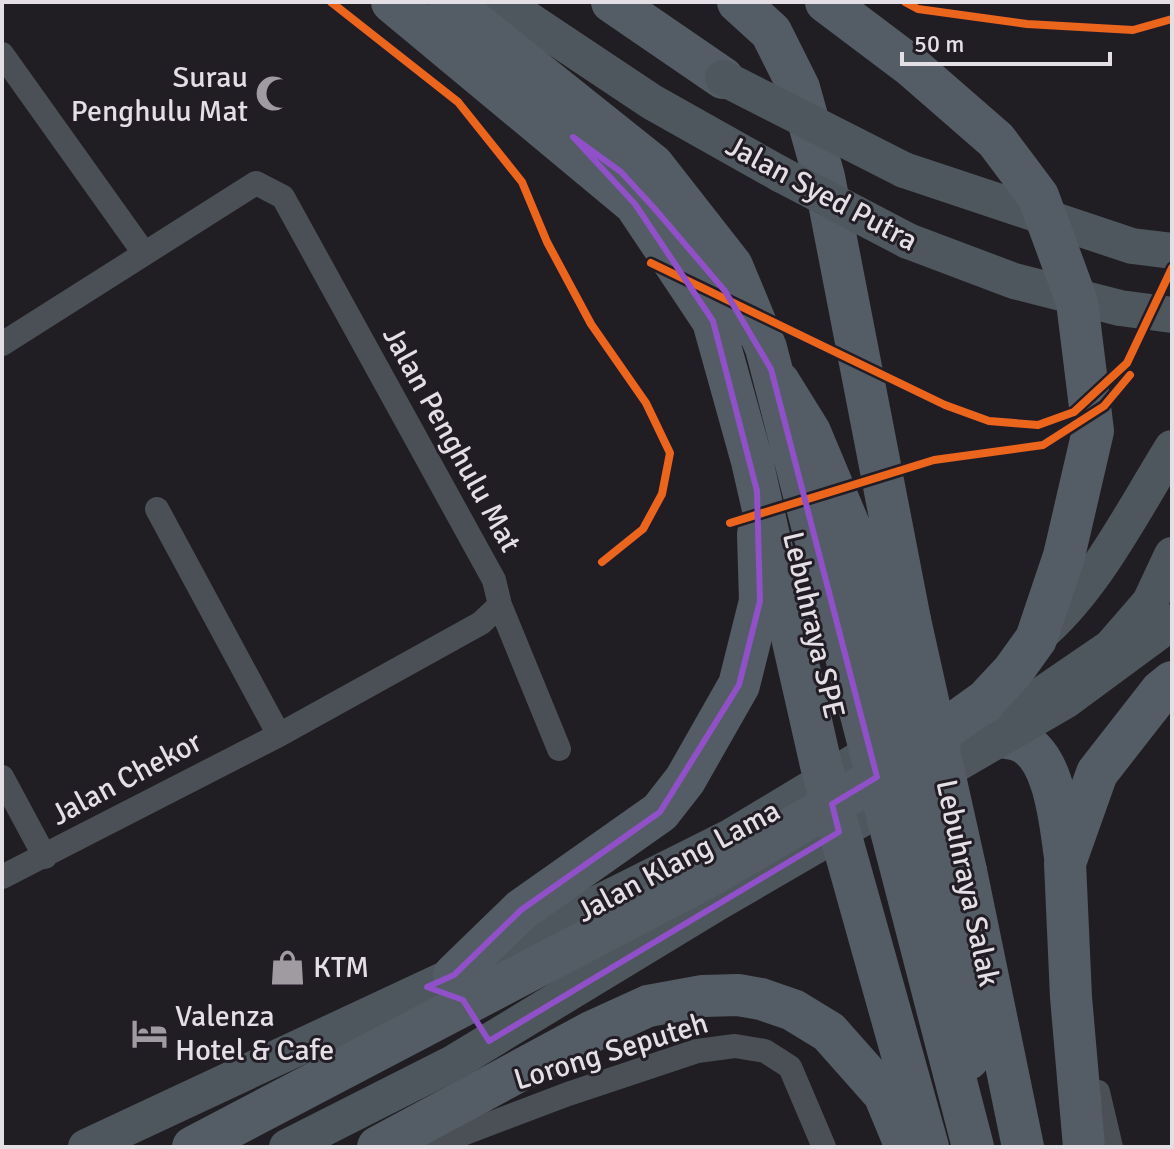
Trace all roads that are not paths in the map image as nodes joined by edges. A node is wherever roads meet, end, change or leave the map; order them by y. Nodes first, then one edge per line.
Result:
1 (502, 2) edge
2 (612, 2) edge
3 (738, 2) edge
4 (826, 2) edge
5 (414, 5) edge
6 (2, 54) edge
7 (723, 78) joint
8 (573, 137) junction
9 (1172, 251) edge
10 (144, 253) junction
11 (1172, 315) edge
12 (2, 344) edge
13 (1172, 448) edge
14 (157, 509) dead end
15 (1172, 555) edge
16 (500, 605) junction
17 (1172, 622) edge
18 (895, 628) junction
19 (1172, 682) edge
20 (279, 735) junction
21 (979, 737) junction
22 (559, 749) dead end
23 (2, 777) edge
24 (837, 824) junction
25 (45, 857) junction
26 (1065, 863) junction
27 (2, 877) edge
28 (951, 880) junction
29 (568, 918) junction
30 (440, 981) junction
31 (481, 1090) junction
32 (1079, 1098) junction
33 (86, 1147) edge
34 (193, 1147) edge
35 (287, 1147) edge
36 (378, 1147) edge
37 (412, 1147) edge
38 (824, 1147) edge
39 (906, 1147) edge
40 (928, 1147) edge
41 (973, 1147) edge
42 (982, 1147) edge
43 (1023, 1147) edge
44 (1084, 1147) edge
45 (1111, 1147) edge

1 - 11 main road, Jalan Syed Putra, bridge
2 - 7 highway
3 - 18 highway
4 - 34 highway, bridge
5 - 8 highway
5 - 40 highway, Lebuhraya SPE, bridge
5 - 41 highway, Lebuhraya SPE, bridge
6 - 10 street
7 - 9 main road, Jalan Syed Putra, bridge
8 - 18 highway
8 - 30 highway
10 - 12 street
10 - 16 street, Jalan Penghulu Mat
13 - 29 main road, Jalan Klang Lama
14 - 20 street
15 - 21 main road
16 - 20 street, Jalan Chekor
16 - 22 street, Jalan Penghulu Mat
17 - 35 main road, Jalan Klang Lama, bridge
18 - 28 highway, Lebuhraya Salak, bridge
19 - 26 highway
20 - 25 street, Jalan Chekor
21 - 24 main road
21 - 26 highway
23 - 25 street
24 - 29 main road
24 - 40 highway
25 - 27 street, Jalan Chekor
26 - 32 highway
28 - 42 highway
28 - 43 highway, Lebuhraya Salak
29 - 30 main road, Jalan Klang Lama
30 - 31 highway
30 - 33 main road, Jalan Klang Lama
31 - 36 highway
31 - 39 highway
32 - 44 highway
32 - 45 street
37 - 38 street, Lorong Seputeh

